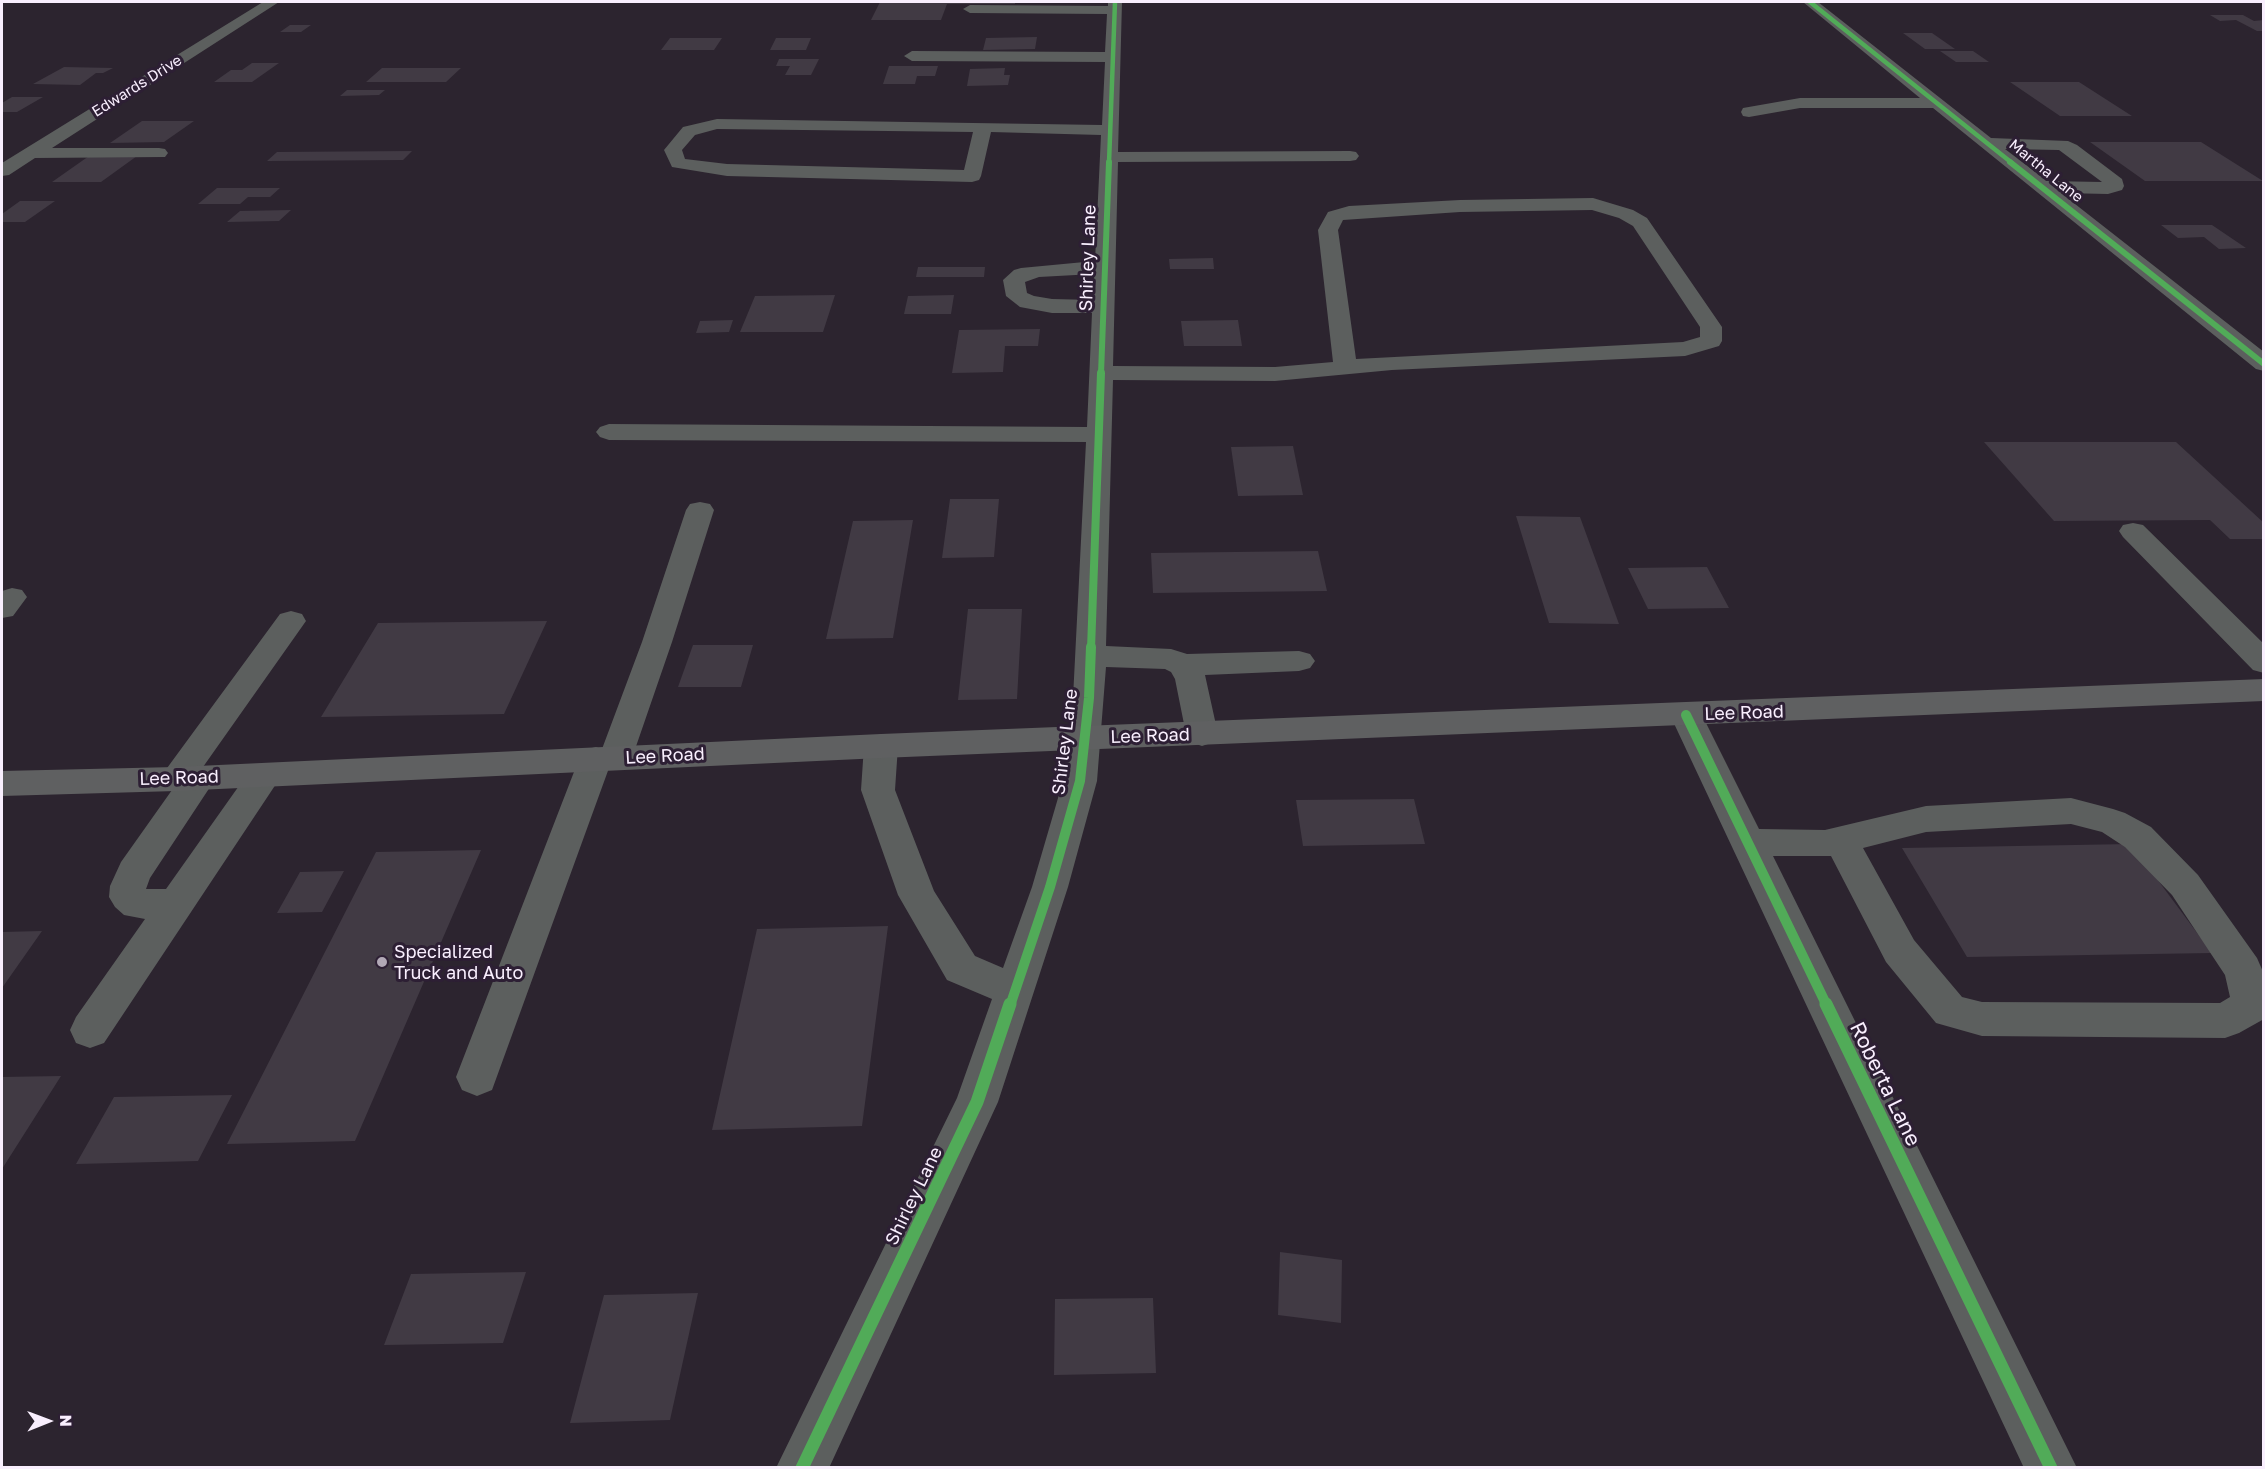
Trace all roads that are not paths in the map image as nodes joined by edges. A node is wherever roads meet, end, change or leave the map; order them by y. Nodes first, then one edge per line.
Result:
1 (272, 2) edge
2 (1810, 2) edge
3 (1115, 6) edge
4 (970, 9) dead end
5 (912, 56) dead end
6 (1113, 57) junction
7 (1937, 104) junction
8 (1749, 112) dead end
9 (983, 127) junction
10 (1109, 144) junction
11 (1987, 144) junction
12 (30, 153) junction
13 (159, 153) dead end
14 (1350, 156) dead end
15 (2, 171) edge
16 (2042, 187) junction
17 (1104, 267) junction
18 (1103, 307) junction
19 (2264, 364) edge
20 (1345, 367) junction
21 (1100, 373) junction
22 (609, 432) dead end
23 (1098, 435) junction
24 (700, 510) dead end
25 (2133, 531) dead end
26 (291, 621) dead end
27 (1090, 656) junction
28 (1299, 662) dead end
29 (2264, 663) edge
30 (1182, 665) junction
31 (2264, 690) edge
32 (1686, 715) junction
33 (1202, 734) junction
34 (1085, 738) junction
35 (881, 746) junction
36 (605, 759) junction
37 (266, 775) junction
38 (188, 778) junction
39 (2, 784) edge
40 (1841, 840) junction
41 (1748, 842) junction
42 (177, 904) junction
43 (1015, 991) junction
44 (90, 1030) dead end
45 (477, 1077) dead end
46 (802, 1467) edge
47 (2051, 1467) edge

1 - 12 street, Edwards Drive
2 - 7 street, Martha Lane
3 - 4 street
3 - 6 street, Shirley Lane
5 - 6 street
6 - 10 street, Shirley Lane
7 - 8 street
7 - 11 street, Martha Lane
9 - 9 street
9 - 10 street
10 - 14 street
10 - 17 street, Shirley Lane
11 - 16 street, Martha Lane
11 - 16 street
12 - 13 street
12 - 15 street, Edwards Drive
16 - 19 street, Martha Lane
17 - 18 street, Shirley Lane
17 - 18 street
18 - 21 street, Shirley Lane
20 - 20 street
20 - 21 street
21 - 23 street, Shirley Lane
22 - 23 street
23 - 27 street, Shirley Lane
24 - 36 street
25 - 29 street
26 - 38 street
27 - 30 street
27 - 34 street, Shirley Lane
28 - 30 street
30 - 33 street
31 - 32 main road, Lee Road
32 - 33 main road, Lee Road
32 - 41 street, Roberta Lane
33 - 34 main road, Lee Road
34 - 35 main road, Lee Road
34 - 43 street, Shirley Lane
35 - 36 main road, Lee Road
35 - 43 street
36 - 37 main road, Lee Road
36 - 45 street
37 - 38 main road, Lee Road
37 - 42 street
38 - 39 main road, Lee Road
38 - 42 street
40 - 40 street
40 - 41 street
41 - 47 street, Roberta Lane
42 - 44 street
43 - 46 street, Shirley Lane

